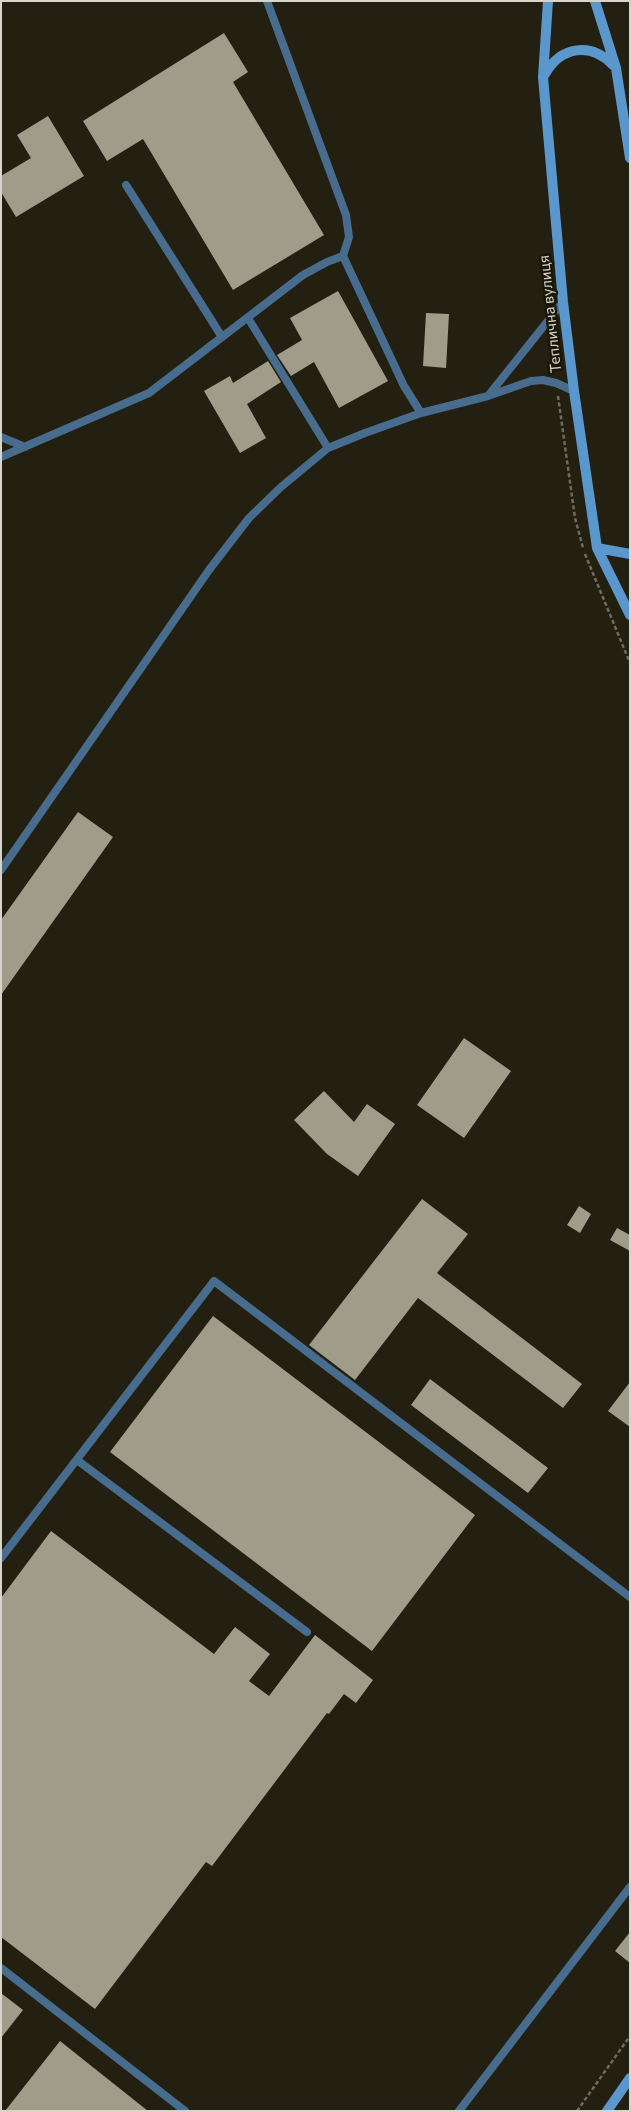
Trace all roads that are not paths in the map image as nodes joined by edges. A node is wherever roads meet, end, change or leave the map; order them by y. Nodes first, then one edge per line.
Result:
1 (267, 1) edge
2 (548, 1) edge
3 (595, 1) edge
4 (616, 68) junction
5 (543, 78) junction
6 (630, 158) edge
7 (126, 185) dead end
8 (343, 256) junction
9 (562, 302) junction
10 (248, 318) junction
11 (222, 337) junction
12 (574, 391) junction
13 (488, 396) junction
14 (421, 413) junction
15 (1, 437) edge
16 (25, 447) junction
17 (328, 448) junction
18 (1, 457) edge
19 (597, 548) junction
20 (630, 554) edge
21 (630, 615) edge
22 (1, 870) edge
23 (77, 1460) junction
24 (1, 1558) edge
25 (630, 1597) edge
26 (307, 1632) dead end
27 (630, 1887) edge
28 (1, 1968) edge
29 (630, 2078) edge
30 (186, 2111) edge
31 (460, 2111) edge
32 (607, 2111) edge

1 - 8 lane
2 - 5 main road, Теплична вулиця
3 - 4 main road
4 - 5 main road
4 - 6 main road
5 - 9 main road, Теплична вулиця
7 - 11 lane
8 - 10 lane
8 - 14 lane
9 - 12 main road, Теплична вулиця
9 - 13 lane
10 - 11 lane
10 - 17 lane
11 - 16 lane
12 - 13 lane
12 - 19 main road, Теплична вулиця
13 - 14 lane
14 - 17 lane
15 - 16 lane
16 - 18 lane
17 - 22 lane
19 - 20 main road
19 - 21 main road, Теплична вулиця
23 - 24 lane
23 - 25 lane
23 - 26 lane
27 - 31 lane
28 - 30 lane
29 - 32 main road

